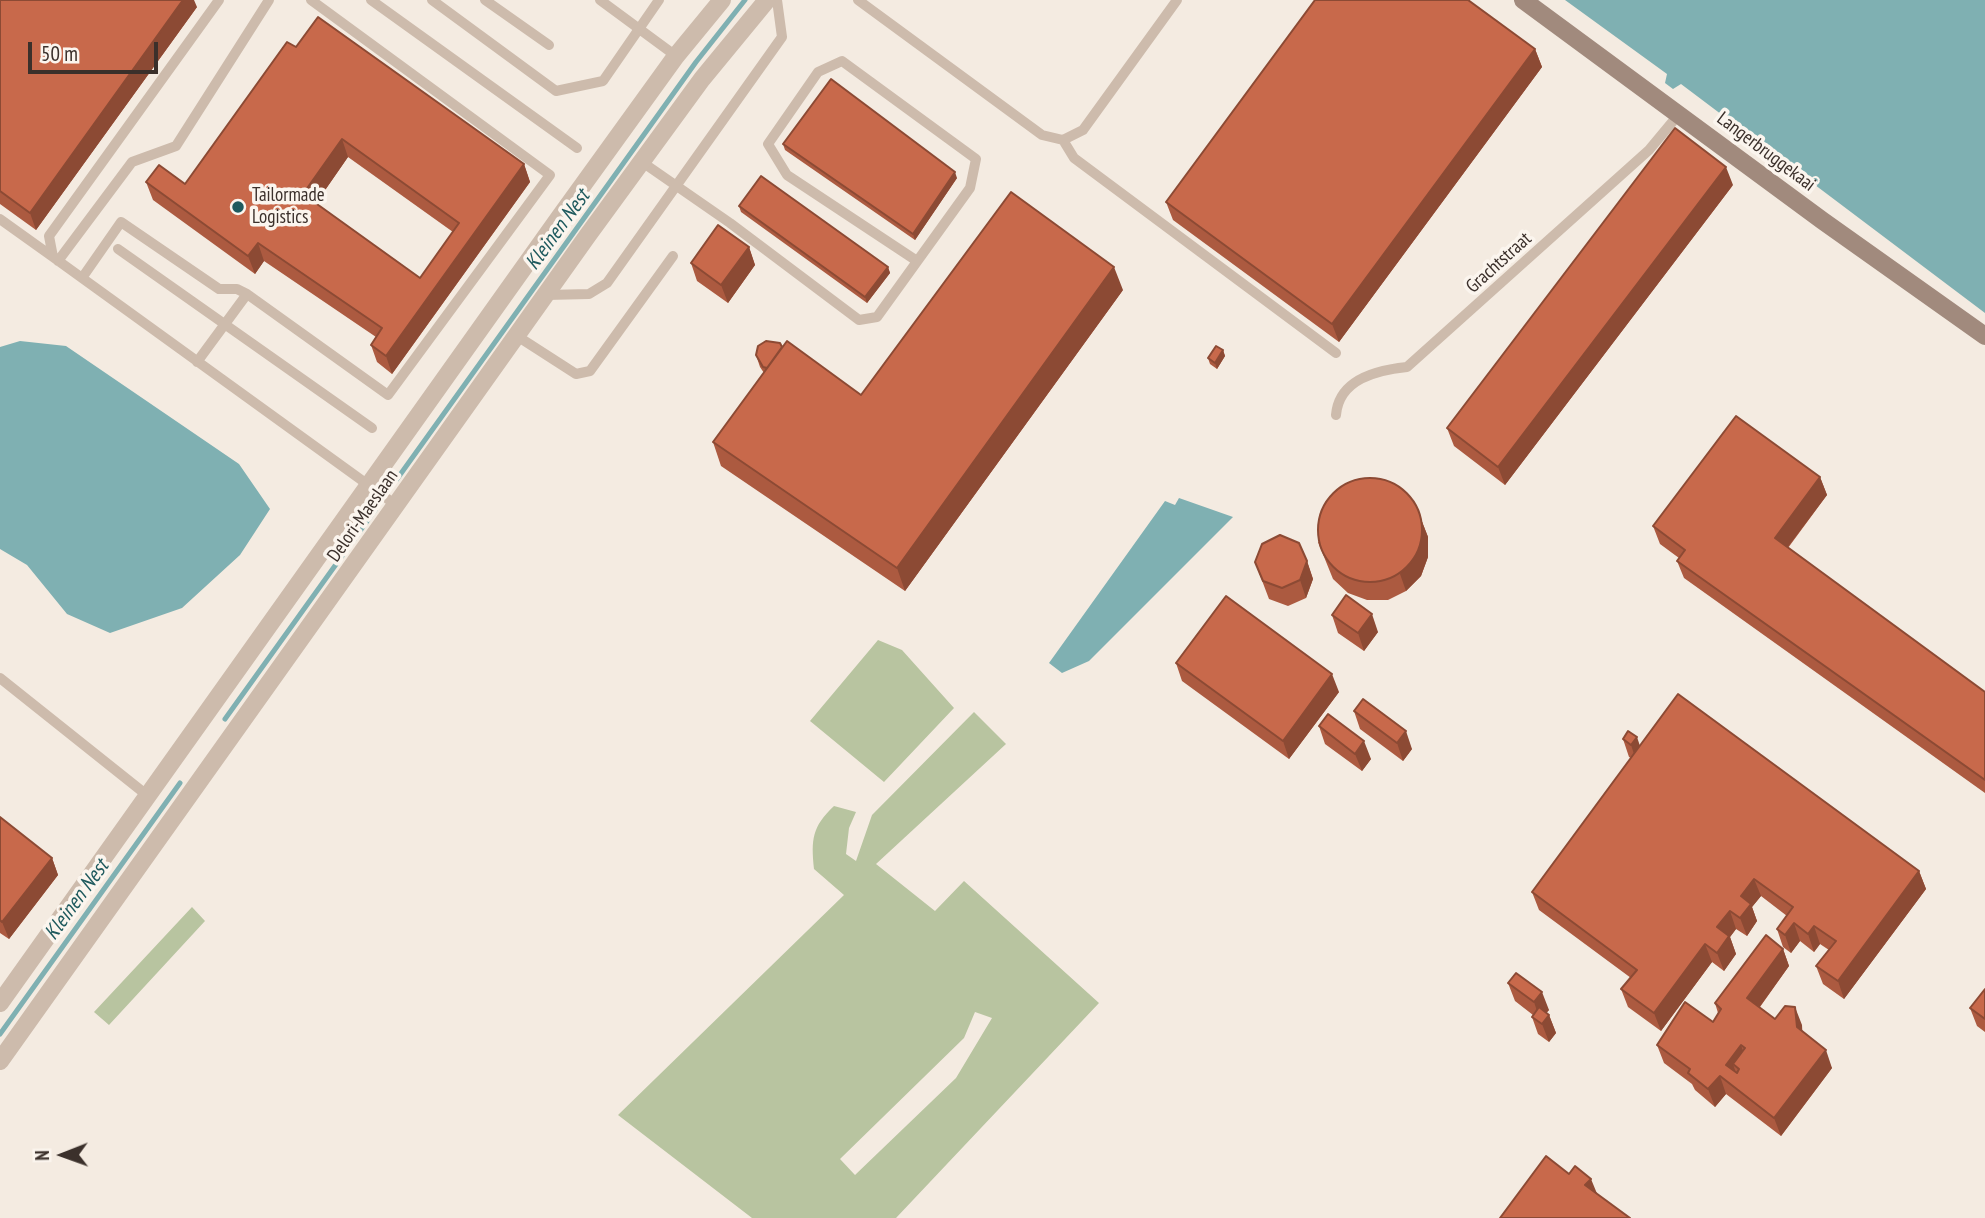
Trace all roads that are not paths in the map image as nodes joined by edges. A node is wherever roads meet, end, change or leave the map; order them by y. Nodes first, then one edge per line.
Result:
1 (219, 0) edge
2 (270, 0) edge
3 (311, 0) edge
4 (372, 0) edge
5 (432, 0) edge
6 (485, 0) edge
7 (600, 0) edge
8 (659, 0) edge
9 (722, 0) edge
10 (767, 0) edge
11 (777, 0) edge
12 (858, 0) edge
13 (1177, 0) edge
14 (1523, 0) edge
15 (641, 28) junction
16 (549, 45) dead end
17 (676, 56) junction
18 (1679, 114) junction
19 (1063, 139) junction
20 (578, 148) dead end
21 (642, 162) junction
22 (677, 187) junction
23 (0, 219) edge
24 (118, 249) dead end
25 (673, 256) dead end
26 (55, 259) junction
27 (917, 261) junction
28 (82, 278) junction
29 (247, 295) junction
30 (545, 295) junction
31 (224, 326) junction
32 (517, 335) junction
33 (1985, 336) edge
34 (1336, 353) dead end
35 (197, 362) junction
36 (1336, 415) dead end
37 (372, 428) dead end
38 (369, 486) junction
39 (396, 505) junction
40 (0, 678) edge
41 (148, 796) junction
42 (0, 1003) edge
43 (0, 1060) edge

1 - 26 lane
2 - 26 lane
3 - 29 lane
4 - 20 lane
5 - 15 lane
6 - 16 lane
7 - 15 lane
8 - 15 lane
9 - 17 street, Delori-Maeslaan
10 - 21 street, Delori-Maeslaan
11 - 22 lane
12 - 19 lane
13 - 19 lane
14 - 18 main road, Langerbruggekaai
15 - 17 lane
17 - 38 street, Delori-Maeslaan
18 - 33 main road, Langerbruggekaai
18 - 36 lane, Grachtstraat
19 - 34 lane
21 - 22 lane
21 - 30 street, Delori-Maeslaan
22 - 27 lane
22 - 30 lane
23 - 26 lane
24 - 31 lane
25 - 32 lane
26 - 28 lane
27 - 27 lane
28 - 29 lane
28 - 35 lane
29 - 31 lane
30 - 32 street, Delori-Maeslaan
31 - 35 lane
31 - 37 lane
32 - 39 street, Delori-Maeslaan
35 - 38 lane
38 - 39 lane
38 - 41 street, Delori-Maeslaan
39 - 43 street, Delori-Maeslaan
40 - 41 lane
41 - 42 street, Delori-Maeslaan

